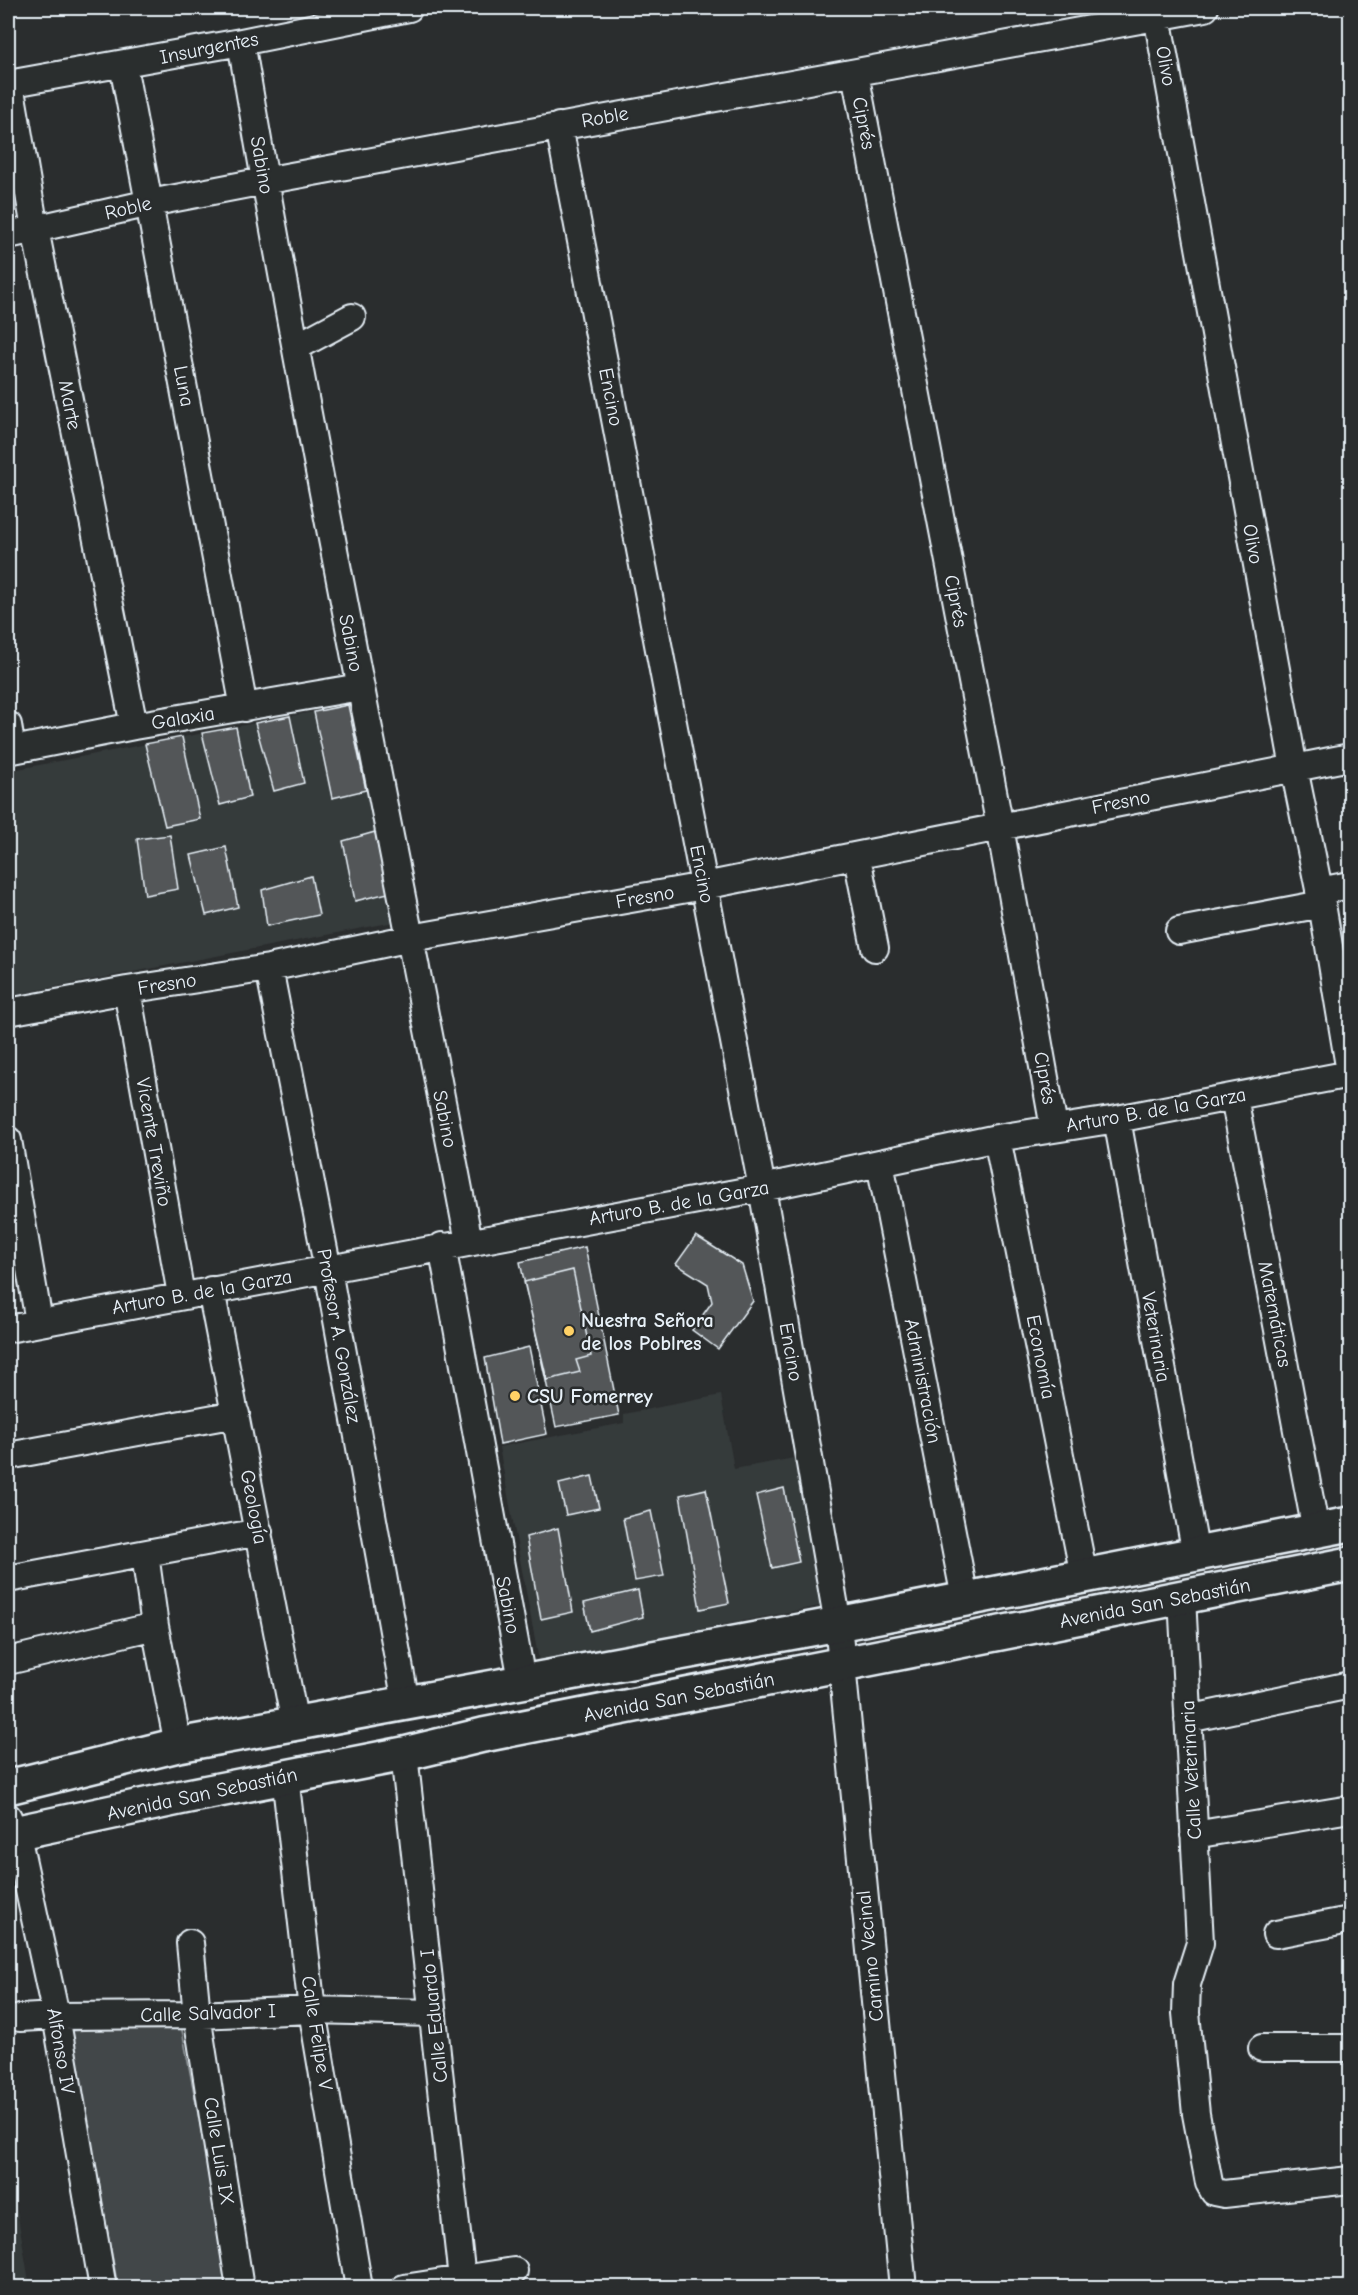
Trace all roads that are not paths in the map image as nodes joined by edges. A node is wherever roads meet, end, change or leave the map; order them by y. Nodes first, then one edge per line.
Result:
1 (409, 8) edge
2 (1205, 8) edge
3 (1157, 16) junction
4 (241, 42) junction
5 (123, 64) junction
6 (855, 73) junction
7 (9, 84) edge
8 (559, 126) junction
9 (264, 181) junction
10 (150, 203) junction
11 (35, 229) junction
12 (8, 235) edge
13 (352, 317) dead end
14 (296, 347) junction
15 (360, 687) junction
16 (244, 708) junction
17 (8, 725) edge
18 (134, 726) junction
19 (10, 750) edge
20 (1350, 757) edge
21 (1294, 768) junction
22 (1000, 826) junction
23 (857, 857) junction
24 (1350, 885) edge
25 (704, 886) junction
26 (1321, 897) junction
27 (1179, 931) dead end
28 (411, 938) junction
29 (875, 948) dead end
30 (269, 968) junction
31 (127, 990) junction
32 (8, 1012) edge
33 (1350, 1073) edge
34 (1234, 1097) junction
35 (1117, 1119) junction
36 (1054, 1128) junction
37 (998, 1138) junction
38 (8, 1140) edge
39 (880, 1163) junction
40 (762, 1188) junction
41 (469, 1242) junction
42 (442, 1246) junction
43 (328, 1270) junction
44 (211, 1290) junction
45 (181, 1295) junction
46 (39, 1322) junction
47 (8, 1329) edge
48 (236, 1414) junction
49 (8, 1456) edge
50 (1350, 1524) edge
51 (1316, 1531) junction
52 (258, 1532) junction
53 (145, 1554) junction
54 (1196, 1555) junction
55 (1350, 1564) edge
56 (1084, 1576) junction
57 (8, 1579) edge
58 (1182, 1597) junction
59 (965, 1598) junction
60 (838, 1624) junction
61 (154, 1626) junction
62 (8, 1661) edge
63 (842, 1666) junction
64 (522, 1680) junction
65 (1350, 1685) edge
66 (406, 1703) junction
67 (1188, 1719) junction
68 (295, 1724) junction
69 (178, 1745) junction
70 (404, 1754) junction
71 (285, 1776) junction
72 (8, 1787) edge
73 (1350, 1809) edge
74 (10, 1827) edge
75 (1194, 1835) junction
76 (1350, 1920) edge
77 (1276, 1934) dead end
78 (190, 1943) dead end
79 (312, 2010) junction
80 (433, 2013) junction
81 (197, 2015) junction
82 (56, 2016) junction
83 (20, 2018) dead end
84 (1262, 2048) dead end
85 (1350, 2048) edge
86 (1350, 2180) edge
87 (514, 2271) dead end
88 (452, 2282) edge
89 (103, 2288) edge
90 (240, 2288) edge
91 (359, 2288) edge
92 (404, 2288) edge
93 (903, 2288) edge

1 - 4 street, Insurgentes
2 - 3 street, Roble
3 - 6 street, Roble
3 - 21 street, Olivo
4 - 5 street, Insurgentes
4 - 9 street, Sabino
5 - 7 street, Insurgentes
5 - 10 street, Luna
6 - 8 street, Roble
6 - 22 street, Ciprés
7 - 11 street, Marte
8 - 9 street, Roble
8 - 25 street, Encino
9 - 10 street, Roble
9 - 14 street, Sabino
10 - 11 street, Roble
10 - 16 street, Luna
11 - 12 street, Roble
11 - 18 street, Marte
13 - 14 street
14 - 15 street, Sabino
15 - 16 street, Galaxia
15 - 28 street, Sabino
16 - 18 street, Galaxia
17 - 19 street
18 - 19 street, Galaxia
20 - 21 street, Fresno
21 - 22 street, Fresno
21 - 26 street, Olivo
22 - 23 street, Fresno
22 - 36 street, Ciprés
23 - 25 street, Fresno
23 - 29 street
24 - 26 street
25 - 28 street, Fresno
25 - 40 street, Encino
26 - 27 street
26 - 33 street, Olivo
28 - 30 street, Fresno
28 - 41 street, Sabino
30 - 31 street, Fresno
30 - 43 street, Profesor A. González
31 - 32 street, Fresno
31 - 45 street, Vicente Treviño
33 - 34 street, Arturo B. de la Garza
34 - 35 street, Arturo B. de la Garza
34 - 51 street, Matemáticas
35 - 36 street, Arturo B. de la Garza
35 - 54 street, Veterinaria
36 - 37 street, Arturo B. de la Garza
37 - 39 street, Arturo B. de la Garza
37 - 56 street, Economía
38 - 46 street
39 - 40 street, Arturo B. de la Garza
39 - 59 street, Administración
40 - 41 street, Arturo B. de la Garza
40 - 60 street, Encino
41 - 42 street, Arturo B. de la Garza
42 - 43 street, Arturo B. de la Garza
42 - 64 street, Sabino
43 - 44 street, Arturo B. de la Garza
43 - 66 street, Profesor A. González
44 - 45 street, Arturo B. de la Garza
44 - 48 street, Geología
45 - 46 street, Arturo B. de la Garza
46 - 47 street, Arturo B. de la Garza
48 - 49 street
48 - 52 street, Geología
50 - 51 main road, Avenida San Sebastián
51 - 54 main road, Avenida San Sebastián
52 - 53 street
52 - 68 street, Geología
53 - 57 street
53 - 61 street
54 - 56 main road, Avenida San Sebastián
55 - 58 main road, Avenida San Sebastián
56 - 59 main road, Avenida San Sebastián
58 - 63 main road, Avenida San Sebastián
58 - 67 street, Calle Veterinaria
59 - 60 main road, Avenida San Sebastián
60 - 63 street, Camino Vecinal
60 - 64 main road, Avenida San Sebastián
61 - 62 street
61 - 69 street
63 - 70 main road, Avenida San Sebastián
63 - 93 street, Camino Vecinal
64 - 66 main road, Avenida San Sebastián
65 - 67 street
66 - 68 main road, Avenida San Sebastián
67 - 75 street, Calle Veterinaria
68 - 69 main road, Avenida San Sebastián
69 - 72 main road, Avenida San Sebastián
70 - 71 main road, Avenida San Sebastián
70 - 80 street, Calle Eduardo I
71 - 74 main road, Avenida San Sebastián
71 - 79 street, Calle Felipe V
73 - 75 street
74 - 82 street, Alfonso IV
75 - 86 street, Calle Veterinaria
76 - 77 street
78 - 81 street, Calle Luis IX
79 - 80 street, Calle Salvador I
79 - 81 street, Calle Salvador I
79 - 91 street, Calle Felipe V
80 - 88 street, Calle Eduardo I
81 - 82 street, Calle Salvador I
81 - 90 street, Calle Luis IX
82 - 83 street, Calle Salvador I
82 - 89 street, Alfonso IV
84 - 85 street
87 - 88 street
88 - 92 street

